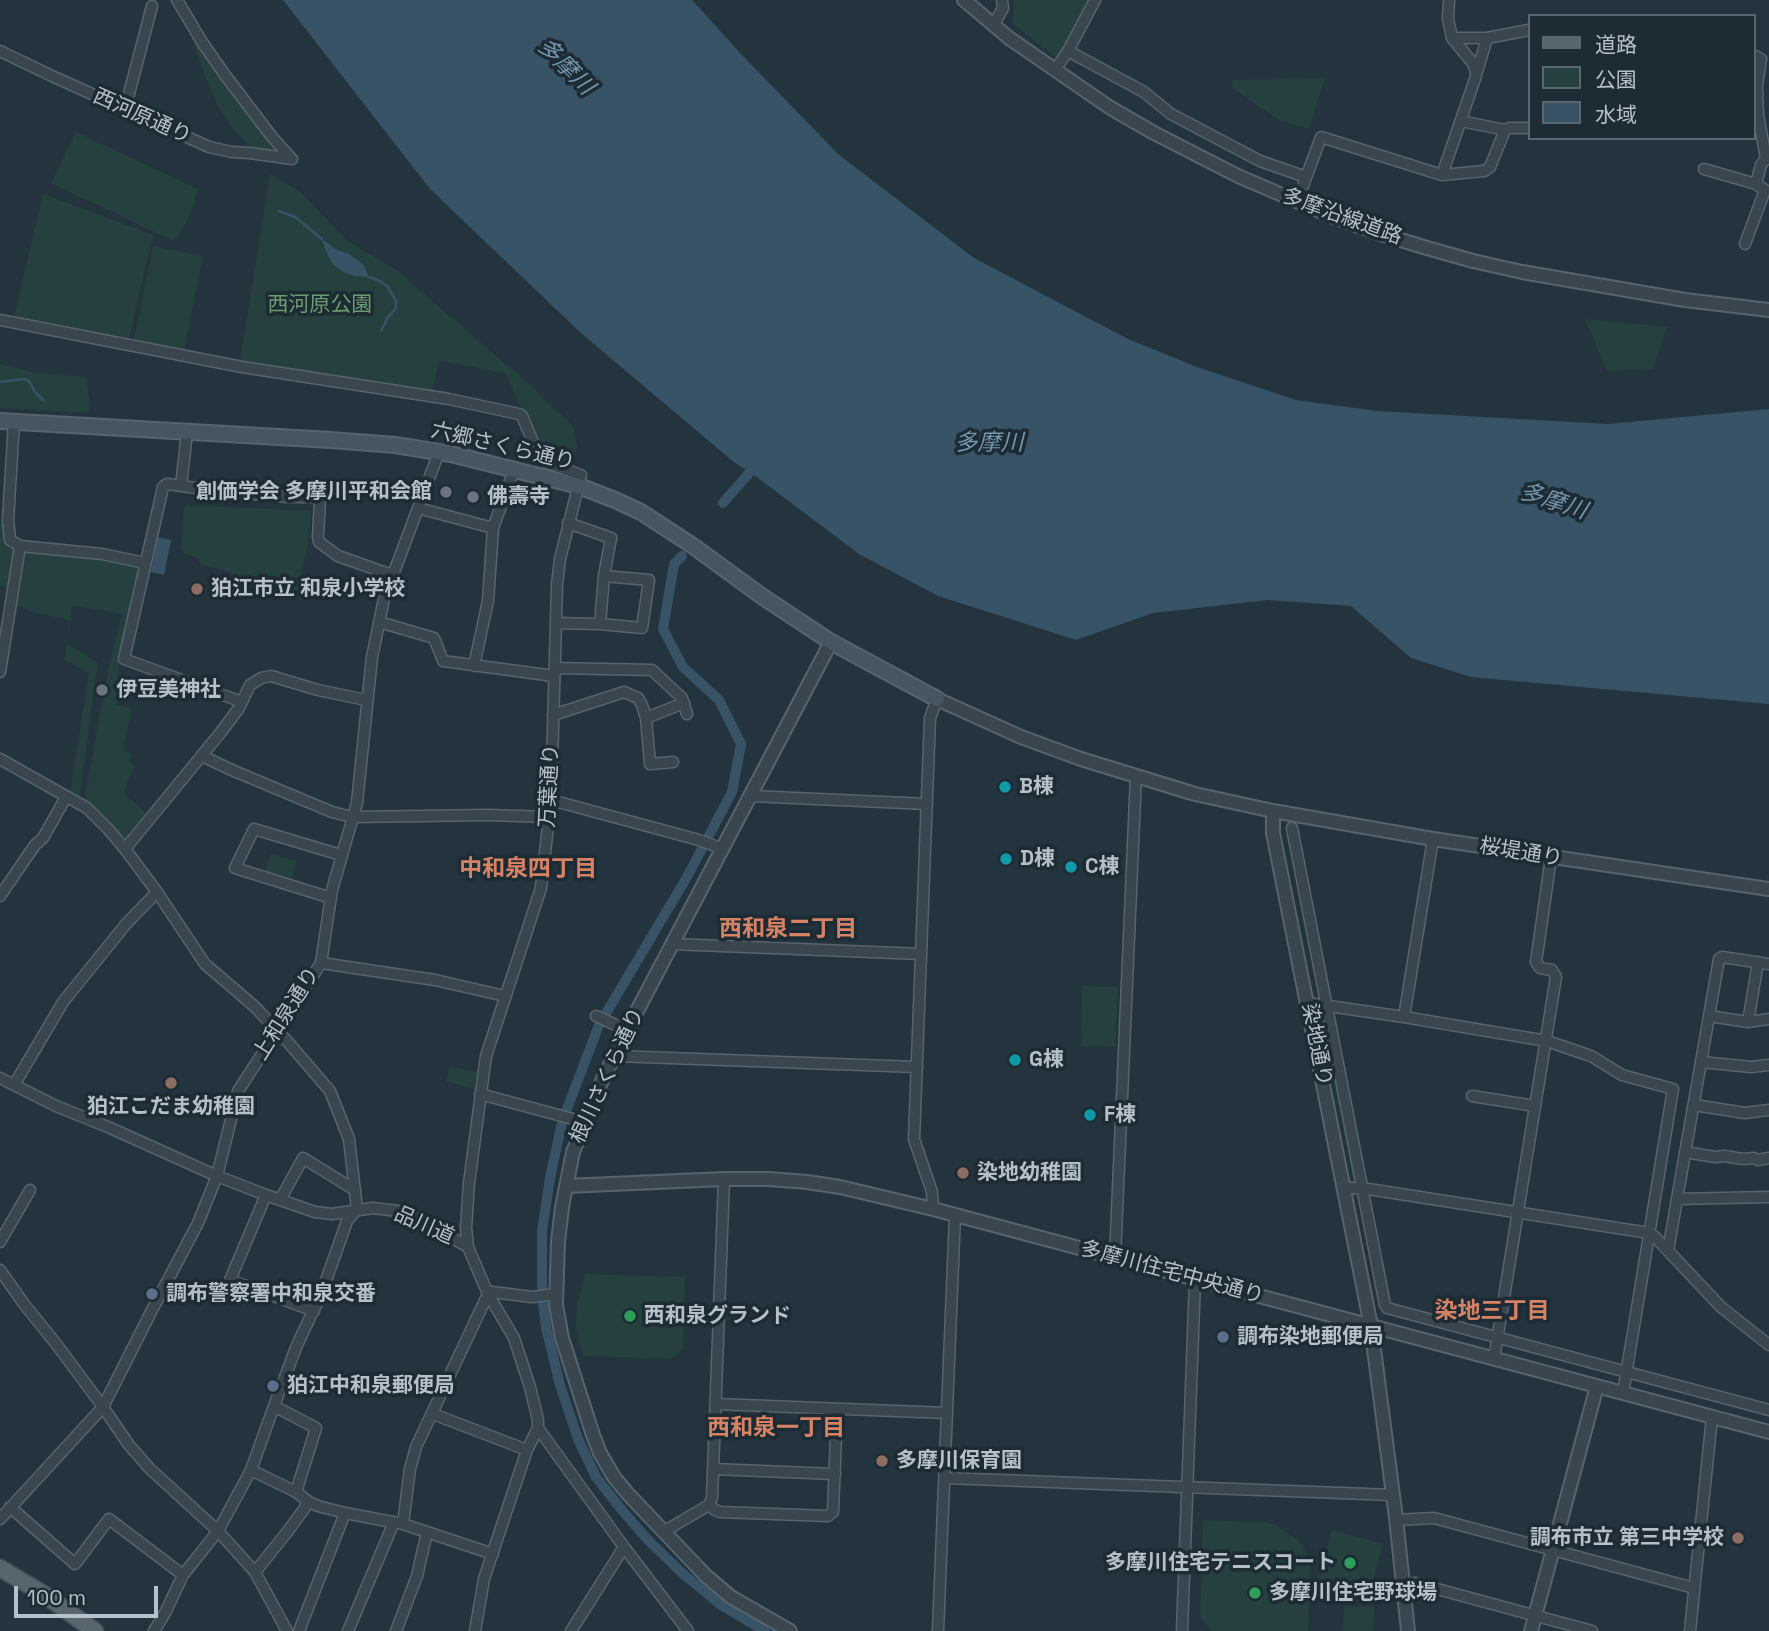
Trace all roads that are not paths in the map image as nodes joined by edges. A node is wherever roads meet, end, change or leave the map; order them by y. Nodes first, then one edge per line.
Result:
1 (177, 0) edge
2 (964, 0) edge
3 (1002, 0) edge
4 (1095, 0) edge
5 (1449, 0) edge
6 (152, 6) dead end
7 (994, 24) junction
8 (1528, 30) edge
9 (1452, 38) junction
10 (1487, 38) junction
11 (0, 51) edge
12 (1068, 51) junction
13 (1761, 56) edge
14 (1055, 70) junction
15 (1476, 76) junction
16 (125, 109) junction
17 (1461, 121) junction
18 (1528, 128) edge
19 (1505, 130) junction
20 (1768, 158) edge
21 (1704, 169) dead end
22 (1442, 176) junction
23 (1306, 177) junction
24 (1756, 184) junction
25 (1297, 202) junction
26 (1745, 244) dead end
27 (1769, 310) edge
28 (0, 320) edge
29 (7, 422) edge
30 (187, 432) junction
31 (439, 452) junction
32 (514, 470) junction
33 (181, 486) junction
34 (579, 486) junction
35 (418, 508) junction
36 (568, 523) junction
37 (493, 528) junction
38 (20, 546) junction
39 (145, 563) junction
40 (392, 575) junction
41 (604, 576) junction
42 (379, 622) junction
43 (556, 623) junction
44 (600, 624) junction
45 (831, 642) junction
46 (474, 666) junction
47 (0, 672) edge
48 (554, 672) junction
49 (937, 699) junction
50 (366, 700) junction
51 (242, 702) junction
52 (684, 703) junction
53 (687, 714) dead end
54 (553, 715) junction
55 (646, 718) junction
56 (202, 756) junction
57 (0, 759) edge
58 (673, 762) dead end
59 (1136, 776) junction
60 (750, 796) junction
61 (66, 797) junction
62 (551, 800) junction
63 (927, 804) junction
64 (1273, 811) junction
65 (352, 817) junction
66 (549, 817) junction
67 (1292, 828) dead end
68 (1433, 839) junction
69 (717, 847) junction
70 (125, 849) junction
71 (341, 855) junction
72 (1552, 858) junction
73 (1769, 889) edge
74 (157, 892) junction
75 (0, 897) edge
76 (331, 898) junction
77 (671, 944) junction
78 (921, 954) junction
79 (1758, 962) junction
80 (321, 963) junction
81 (1769, 964) edge
82 (505, 996) junction
83 (1308, 1003) junction
84 (1327, 1005) junction
85 (596, 1016) dead end
86 (1709, 1016) junction
87 (1404, 1017) junction
88 (1769, 1019) edge
89 (1748, 1022) junction
90 (627, 1030) junction
91 (278, 1031) junction
92 (1547, 1041) junction
93 (615, 1056) junction
94 (1701, 1062) junction
95 (1769, 1065) edge
96 (917, 1068) junction
97 (0, 1078) edge
98 (14, 1085) junction
99 (480, 1094) junction
100 (1472, 1096) dead end
101 (1694, 1105) junction
102 (1535, 1107) junction
103 (1769, 1110) edge
104 (578, 1120) junction
105 (1685, 1152) junction
106 (1769, 1158) edge
107 (217, 1176) junction
108 (724, 1179) junction
109 (566, 1186) junction
110 (1343, 1188) junction
111 (1362, 1188) junction
112 (30, 1190) dead end
113 (355, 1190) junction
114 (266, 1195) junction
115 (1769, 1197) edge
116 (1677, 1199) junction
117 (280, 1200) junction
118 (357, 1209) junction
119 (933, 1209) junction
120 (1519, 1212) junction
121 (955, 1215) junction
122 (1649, 1233) junction
123 (0, 1242) edge
124 (468, 1247) junction
125 (1668, 1251) junction
126 (1115, 1258) junction
127 (0, 1270) edge
128 (1195, 1280) junction
129 (488, 1294) junction
130 (556, 1294) junction
131 (314, 1311) junction
132 (1371, 1326) junction
133 (1499, 1337) junction
134 (1769, 1345) edge
135 (1494, 1359) junction
136 (1626, 1371) junction
137 (1597, 1386) junction
138 (1623, 1393) junction
139 (716, 1404) junction
140 (274, 1405) junction
141 (103, 1407) junction
142 (837, 1409) junction
143 (1769, 1410) edge
144 (947, 1413) junction
145 (433, 1414) junction
146 (1712, 1417) junction
147 (538, 1428) junction
148 (1769, 1432) edge
149 (527, 1450) junction
150 (713, 1469) junction
151 (251, 1470) junction
152 (835, 1474) junction
153 (945, 1478) junction
154 (1187, 1487) junction
155 (296, 1492) junction
156 (1393, 1495) junction
157 (309, 1502) junction
158 (709, 1505) junction
159 (10, 1507) junction
160 (345, 1513) junction
161 (0, 1519) edge
162 (1396, 1520) junction
163 (398, 1523) junction
164 (218, 1531) junction
165 (427, 1532) junction
166 (663, 1532) junction
167 (624, 1547) junction
168 (1553, 1550) junction
169 (493, 1554) junction
170 (0, 1568) edge
171 (255, 1573) junction
172 (183, 1575) junction
173 (1404, 1585) junction
174 (1694, 1588) junction
175 (1535, 1615) junction
176 (95, 1631) edge
177 (154, 1631) edge
178 (287, 1631) edge
179 (299, 1631) edge
180 (348, 1631) edge
181 (396, 1631) edge
182 (475, 1631) edge
183 (571, 1631) edge
184 (688, 1631) edge
185 (790, 1631) edge
186 (938, 1631) edge
187 (1182, 1631) edge
188 (1408, 1631) edge
189 (1531, 1631) edge
190 (1592, 1631) edge
191 (1690, 1631) edge

1 - 16 street, 西河原通り
2 - 7 street, 多摩沿線道路
3 - 7 street
4 - 12 street
5 - 9 street
6 - 16 street
7 - 14 street, 多摩沿線道路
8 - 10 street
9 - 10 street
9 - 15 street
10 - 15 street
11 - 16 street, 西河原通り
12 - 14 street
12 - 23 street
13 - 20 street
14 - 25 street, 多摩沿線道路
15 - 17 street
17 - 19 street
17 - 22 street
18 - 19 street
19 - 22 street
20 - 24 street
21 - 24 street
22 - 23 street
23 - 25 street
24 - 26 street
25 - 27 street, 多摩沿線道路
28 - 34 street
29 - 30 main road, 六郷さくら通り
29 - 38 street
30 - 31 main road, 六郷さくら通り
30 - 33 street
31 - 32 main road, 六郷さくら通り
31 - 35 street, 上和泉通り
32 - 34 main road, 六郷さくら通り
32 - 37 street
33 - 39 street
33 - 40 street
34 - 36 street, 万葉通り
34 - 45 main road, 六郷さくら通り
35 - 37 street
35 - 40 street, 上和泉通り
36 - 41 street
36 - 43 street, 万葉通り
37 - 46 street
38 - 39 street
38 - 47 street
39 - 51 street
40 - 42 street, 上和泉通り
41 - 44 street
41 - 44 street
42 - 46 street
42 - 50 street, 上和泉通り
43 - 44 street
43 - 48 street, 万葉通り
45 - 49 main road, 六郷さくら通り
45 - 60 street, 根川さくら通り
46 - 48 street
48 - 52 street
48 - 54 street, 万葉通り
49 - 59 street
49 - 63 street
50 - 51 street
50 - 65 street, 上和泉通り
51 - 56 street
52 - 53 street
52 - 55 street
54 - 55 street
54 - 62 street, 万葉通り
55 - 58 street
56 - 65 street
56 - 70 street
57 - 61 street
59 - 64 street
59 - 126 street
60 - 63 street
60 - 69 street, 根川さくら通り
61 - 70 street
61 - 75 street
62 - 66 street, 万葉通り
62 - 69 street
63 - 78 street
64 - 68 street, 桜堤通り
64 - 83 street, 染地通り
65 - 66 street
65 - 71 street, 上和泉通り
66 - 82 street, 万葉通り
67 - 84 street
68 - 72 street, 桜堤通り
68 - 87 street
69 - 77 street, 根川さくら通り
70 - 74 street
71 - 76 street, 上和泉通り
71 - 76 street
72 - 73 street, 桜堤通り
72 - 92 street
74 - 91 street
74 - 98 street
76 - 80 street, 上和泉通り
77 - 78 street
77 - 90 street, 根川さくら通り
78 - 96 street
79 - 81 street
79 - 86 street
79 - 89 street
80 - 82 street
80 - 91 street, 上和泉通り
82 - 99 street, 万葉通り
83 - 84 street
83 - 110 street, 染地通り
84 - 87 street
84 - 111 street
85 - 90 street
86 - 89 street
86 - 94 street
87 - 92 street
88 - 89 street
90 - 93 street, 根川さくら通り
91 - 107 street, 上和泉通り
91 - 113 street
92 - 102 street
92 - 122 street
93 - 96 street
93 - 104 street, 根川さくら通り
94 - 95 street
94 - 101 street
96 - 119 street
97 - 98 street, 品川道
98 - 107 street, 品川道
99 - 104 street
99 - 124 street, 万葉通り
100 - 102 street
101 - 103 street
101 - 105 street
102 - 120 street
104 - 109 street, 根川さくら通り
105 - 106 street
105 - 116 street
107 - 114 street, 品川道
107 - 141 street, 上和泉通り
108 - 109 street, 多摩川住宅中央通り
108 - 119 street, 多摩川住宅中央通り
108 - 139 street
109 - 130 street, 根川さくら通り
110 - 111 street
110 - 132 street, 染地通り
111 - 120 street
111 - 133 street
112 - 123 street
113 - 117 street
113 - 118 street
114 - 117 street, 品川道
114 - 131 street
115 - 116 street
116 - 125 street
117 - 118 street, 品川道
118 - 124 street, 品川道
118 - 131 street
119 - 121 street, 多摩川住宅中央通り
120 - 122 street
120 - 133 street
121 - 126 street, 多摩川住宅中央通り
121 - 144 street
122 - 125 street
122 - 136 street
124 - 129 street, 品川道
125 - 134 street
126 - 128 street, 多摩川住宅中央通り
127 - 141 street
128 - 132 street, 多摩川住宅中央通り
128 - 154 street
129 - 130 street
129 - 145 street
129 - 147 street, 品川道
130 - 166 street, 根川さくら通り
131 - 140 street
132 - 135 street, 多摩川住宅中央通り
132 - 156 street, 染地通り
133 - 135 street
133 - 136 street
135 - 137 street, 多摩川住宅中央通り
136 - 138 street
136 - 143 street
137 - 138 street, 多摩川住宅中央通り
137 - 168 street
138 - 146 street, 多摩川住宅中央通り
139 - 142 street
139 - 150 street
140 - 151 street
140 - 155 street
141 - 159 street, 上和泉通り
141 - 164 street
142 - 144 street
142 - 152 street
144 - 153 street
145 - 149 street
145 - 163 street
146 - 148 street, 多摩川住宅中央通り
146 - 174 street
147 - 149 street
147 - 167 street, 品川道
149 - 169 street
150 - 152 street
150 - 158 street
151 - 155 street
151 - 164 street
152 - 158 street
153 - 154 street
153 - 186 street
154 - 156 street
154 - 187 street
155 - 157 street
156 - 162 street, 染地通り
157 - 160 street
157 - 171 street
158 - 166 street
159 - 161 street, 上和泉通り
159 - 172 street
160 - 163 street
160 - 179 street
162 - 168 street
162 - 173 street, 染地通り
163 - 165 street
163 - 180 street
164 - 171 street
164 - 172 street
165 - 169 street
165 - 181 street
166 - 185 street, 根川さくら通り
167 - 183 street
167 - 184 street, 品川道
168 - 174 street
168 - 175 street
169 - 182 street
170 - 176 main road
171 - 178 street
172 - 177 street
173 - 175 street
173 - 188 street, 染地通り
174 - 191 street
175 - 189 street
175 - 190 street

